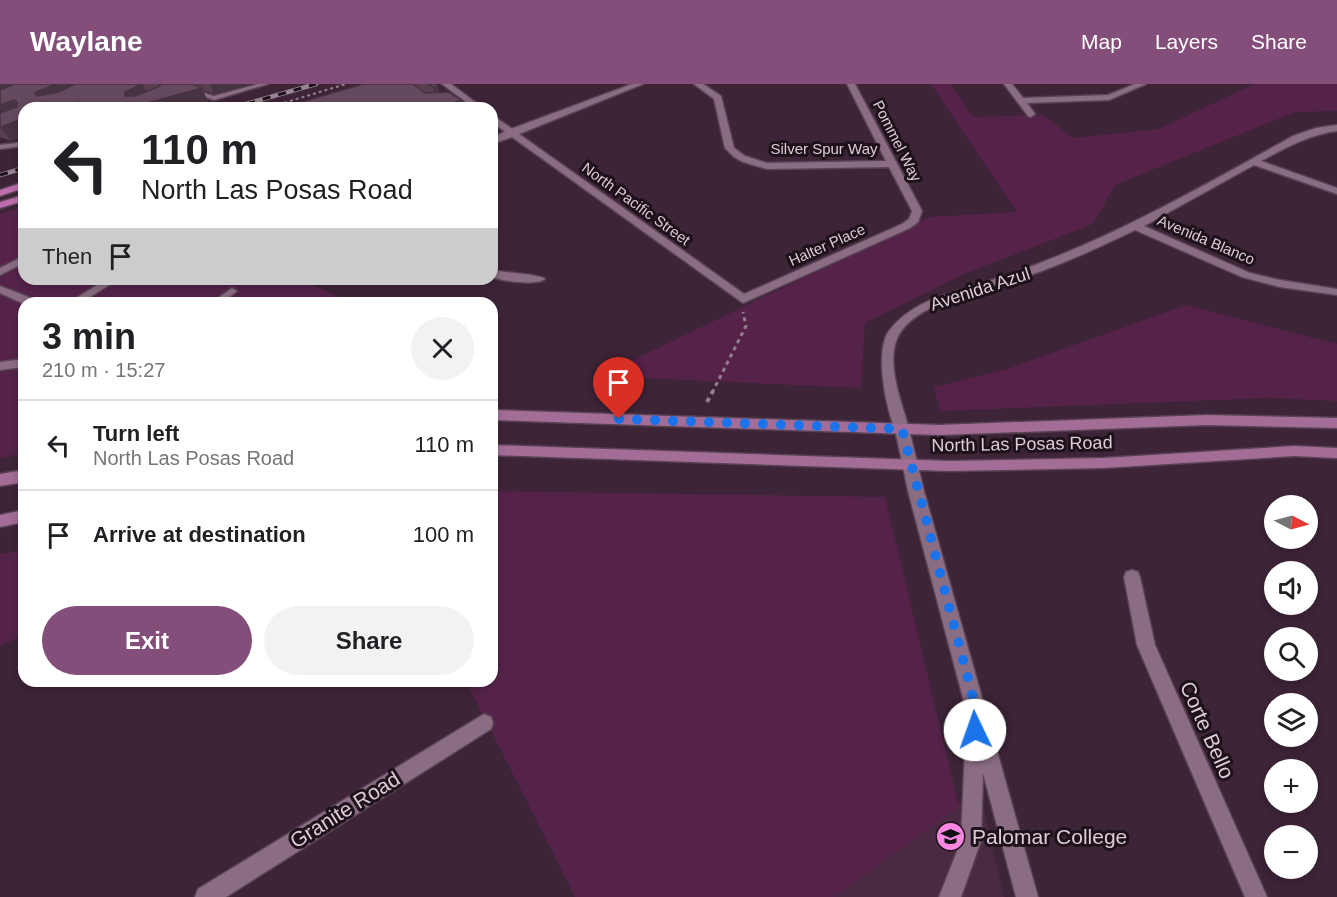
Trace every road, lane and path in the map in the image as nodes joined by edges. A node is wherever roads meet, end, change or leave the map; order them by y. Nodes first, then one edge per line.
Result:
1 (196, 84) edge
2 (265, 84) edge
3 (346, 84) edge
4 (446, 84) edge
5 (639, 84) edge
6 (698, 84) edge
7 (851, 84) edge
8 (1008, 84) edge
9 (1142, 84) edge
10 (1022, 101) junction
11 (287, 102) edge
12 (465, 102) edge
13 (1031, 114) dead end
14 (498, 122) edge
15 (1337, 128) edge
16 (511, 132) junction
17 (498, 138) edge
18 (18, 145) edge
19 (0, 147) edge
20 (1254, 162) junction
21 (892, 164) junction
22 (18, 188) edge
23 (1337, 191) edge
24 (0, 195) edge
25 (18, 200) edge
26 (0, 205) edge
27 (917, 211) joint
28 (1136, 226) junction
29 (18, 262) edge
30 (0, 272) edge
31 (498, 275) edge
32 (539, 279) dead end
33 (104, 285) edge
34 (0, 289) edge
35 (232, 291) dead end
36 (1337, 292) edge
37 (18, 297) edge
38 (83, 297) edge
39 (227, 297) edge
40 (743, 299) junction
41 (18, 364) edge
42 (0, 366) edge
43 (707, 402) dead end
44 (498, 415) edge
45 (1337, 423) edge
46 (902, 429) junction
47 (498, 450) edge
48 (1337, 453) edge
49 (910, 465) junction
50 (18, 477) edge
51 (0, 480) edge
52 (18, 517) edge
53 (0, 520) edge
54 (1132, 577) dead end
55 (976, 709) junction
56 (484, 723) dead end
57 (206, 897) edge
58 (950, 897) edge
59 (1028, 897) edge
60 (1256, 897) edge

1 - 2 lane
3 - 11 path
4 - 12 street
5 - 16 street
6 - 21 street, Silver Spur Way
7 - 21 street, Pommel Way
8 - 10 street
9 - 10 street
10 - 13 street
14 - 16 street, North Pacific Street
15 - 20 street, Avenida Azul
16 - 17 street
16 - 40 street, North Pacific Street
18 - 19 lane
20 - 23 street
20 - 28 street, Avenida Azul
21 - 27 street, Pommel Way
22 - 24 main road
25 - 26 main road
27 - 40 street, Halter Place
28 - 36 street, Avenida Blanco
28 - 46 street, Avenida Azul
29 - 30 lane
31 - 32 street
33 - 38 lane
34 - 37 street
35 - 39 lane
40 - 43 path
41 - 42 street
44 - 46 main road, North Las Posas Road
45 - 46 main road, North Las Posas Road
46 - 49 street, Avenida Azul
47 - 49 main road, North Las Posas Road
48 - 49 main road, North Las Posas Road
49 - 55 street, Avenida Azul
50 - 51 main road
52 - 53 main road
54 - 60 street, Corte Bello
55 - 58 street
55 - 59 street, Avenida Azul
56 - 57 street, Granite Road

